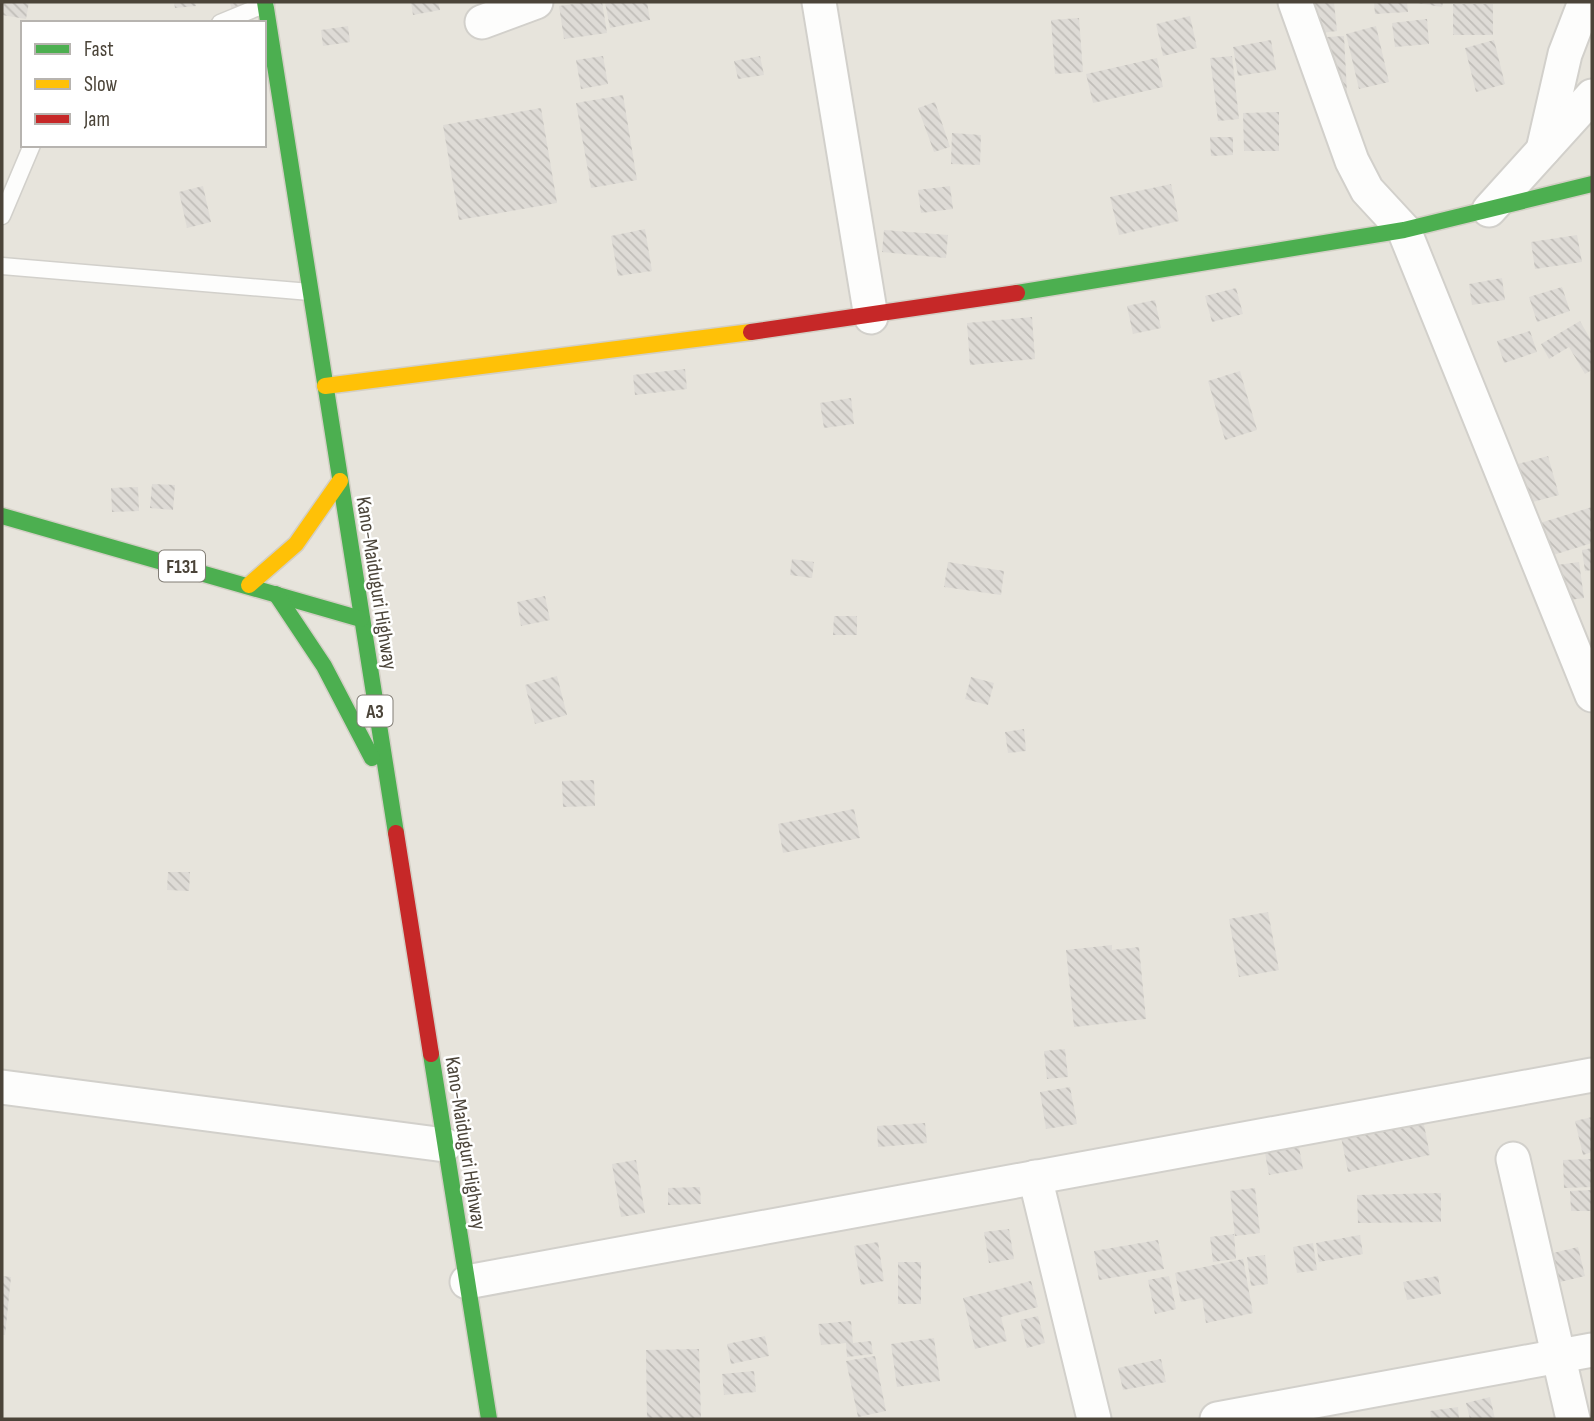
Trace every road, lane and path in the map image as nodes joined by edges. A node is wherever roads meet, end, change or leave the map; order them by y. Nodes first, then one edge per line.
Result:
1 (536, 2) edge
2 (819, 2) edge
3 (1295, 2) edge
4 (1585, 2) edge
5 (265, 3) edge
6 (224, 21) edge
7 (482, 22) dead end
8 (1592, 96) edge
9 (31, 147) edge
10 (1543, 150) junction
11 (1592, 184) edge
12 (1489, 209) junction
13 (2, 216) edge
14 (1404, 230) junction
15 (2, 266) edge
16 (310, 292) junction
17 (871, 317) junction
18 (325, 386) junction
19 (340, 481) junction
20 (2, 516) edge
21 (249, 585) junction
22 (276, 594) junction
23 (361, 619) junction
24 (1591, 688) edge
25 (388, 790) junction
26 (1592, 1075) edge
27 (2, 1088) edge
28 (445, 1145) junction
29 (1513, 1159) dead end
30 (1035, 1177) junction
31 (467, 1282) junction
32 (1592, 1350) edge
33 (1560, 1354) junction
34 (489, 1419) edge
35 (1094, 1419) edge
36 (1217, 1419) edge
37 (1573, 1419) edge

1 - 7 street
2 - 17 street
3 - 14 street
4 - 10 street
5 - 6 lane
5 - 16 main road, Kano-Maiduguri Highway / A3
8 - 10 street
9 - 13 lane
10 - 12 street
11 - 12 main road
12 - 14 main road
14 - 17 main road
14 - 24 street
15 - 16 lane
16 - 18 main road, Kano-Maiduguri Highway / A3
17 - 18 main road
18 - 19 main road, Kano-Maiduguri Highway / A3
19 - 21 main road
19 - 23 main road, Kano-Maiduguri Highway / A3
20 - 21 main road, F131
21 - 22 main road, F131
22 - 23 main road, F131
22 - 25 main road
23 - 25 main road, Kano-Maiduguri Highway / A3
25 - 28 main road, Kano-Maiduguri Highway / A3
26 - 30 street
27 - 28 street
28 - 31 main road, Kano-Maiduguri Highway / A3
29 - 33 street
30 - 31 street
30 - 35 street
31 - 34 main road, Kano-Maiduguri Highway / A3
32 - 33 street
33 - 36 street
33 - 37 street

